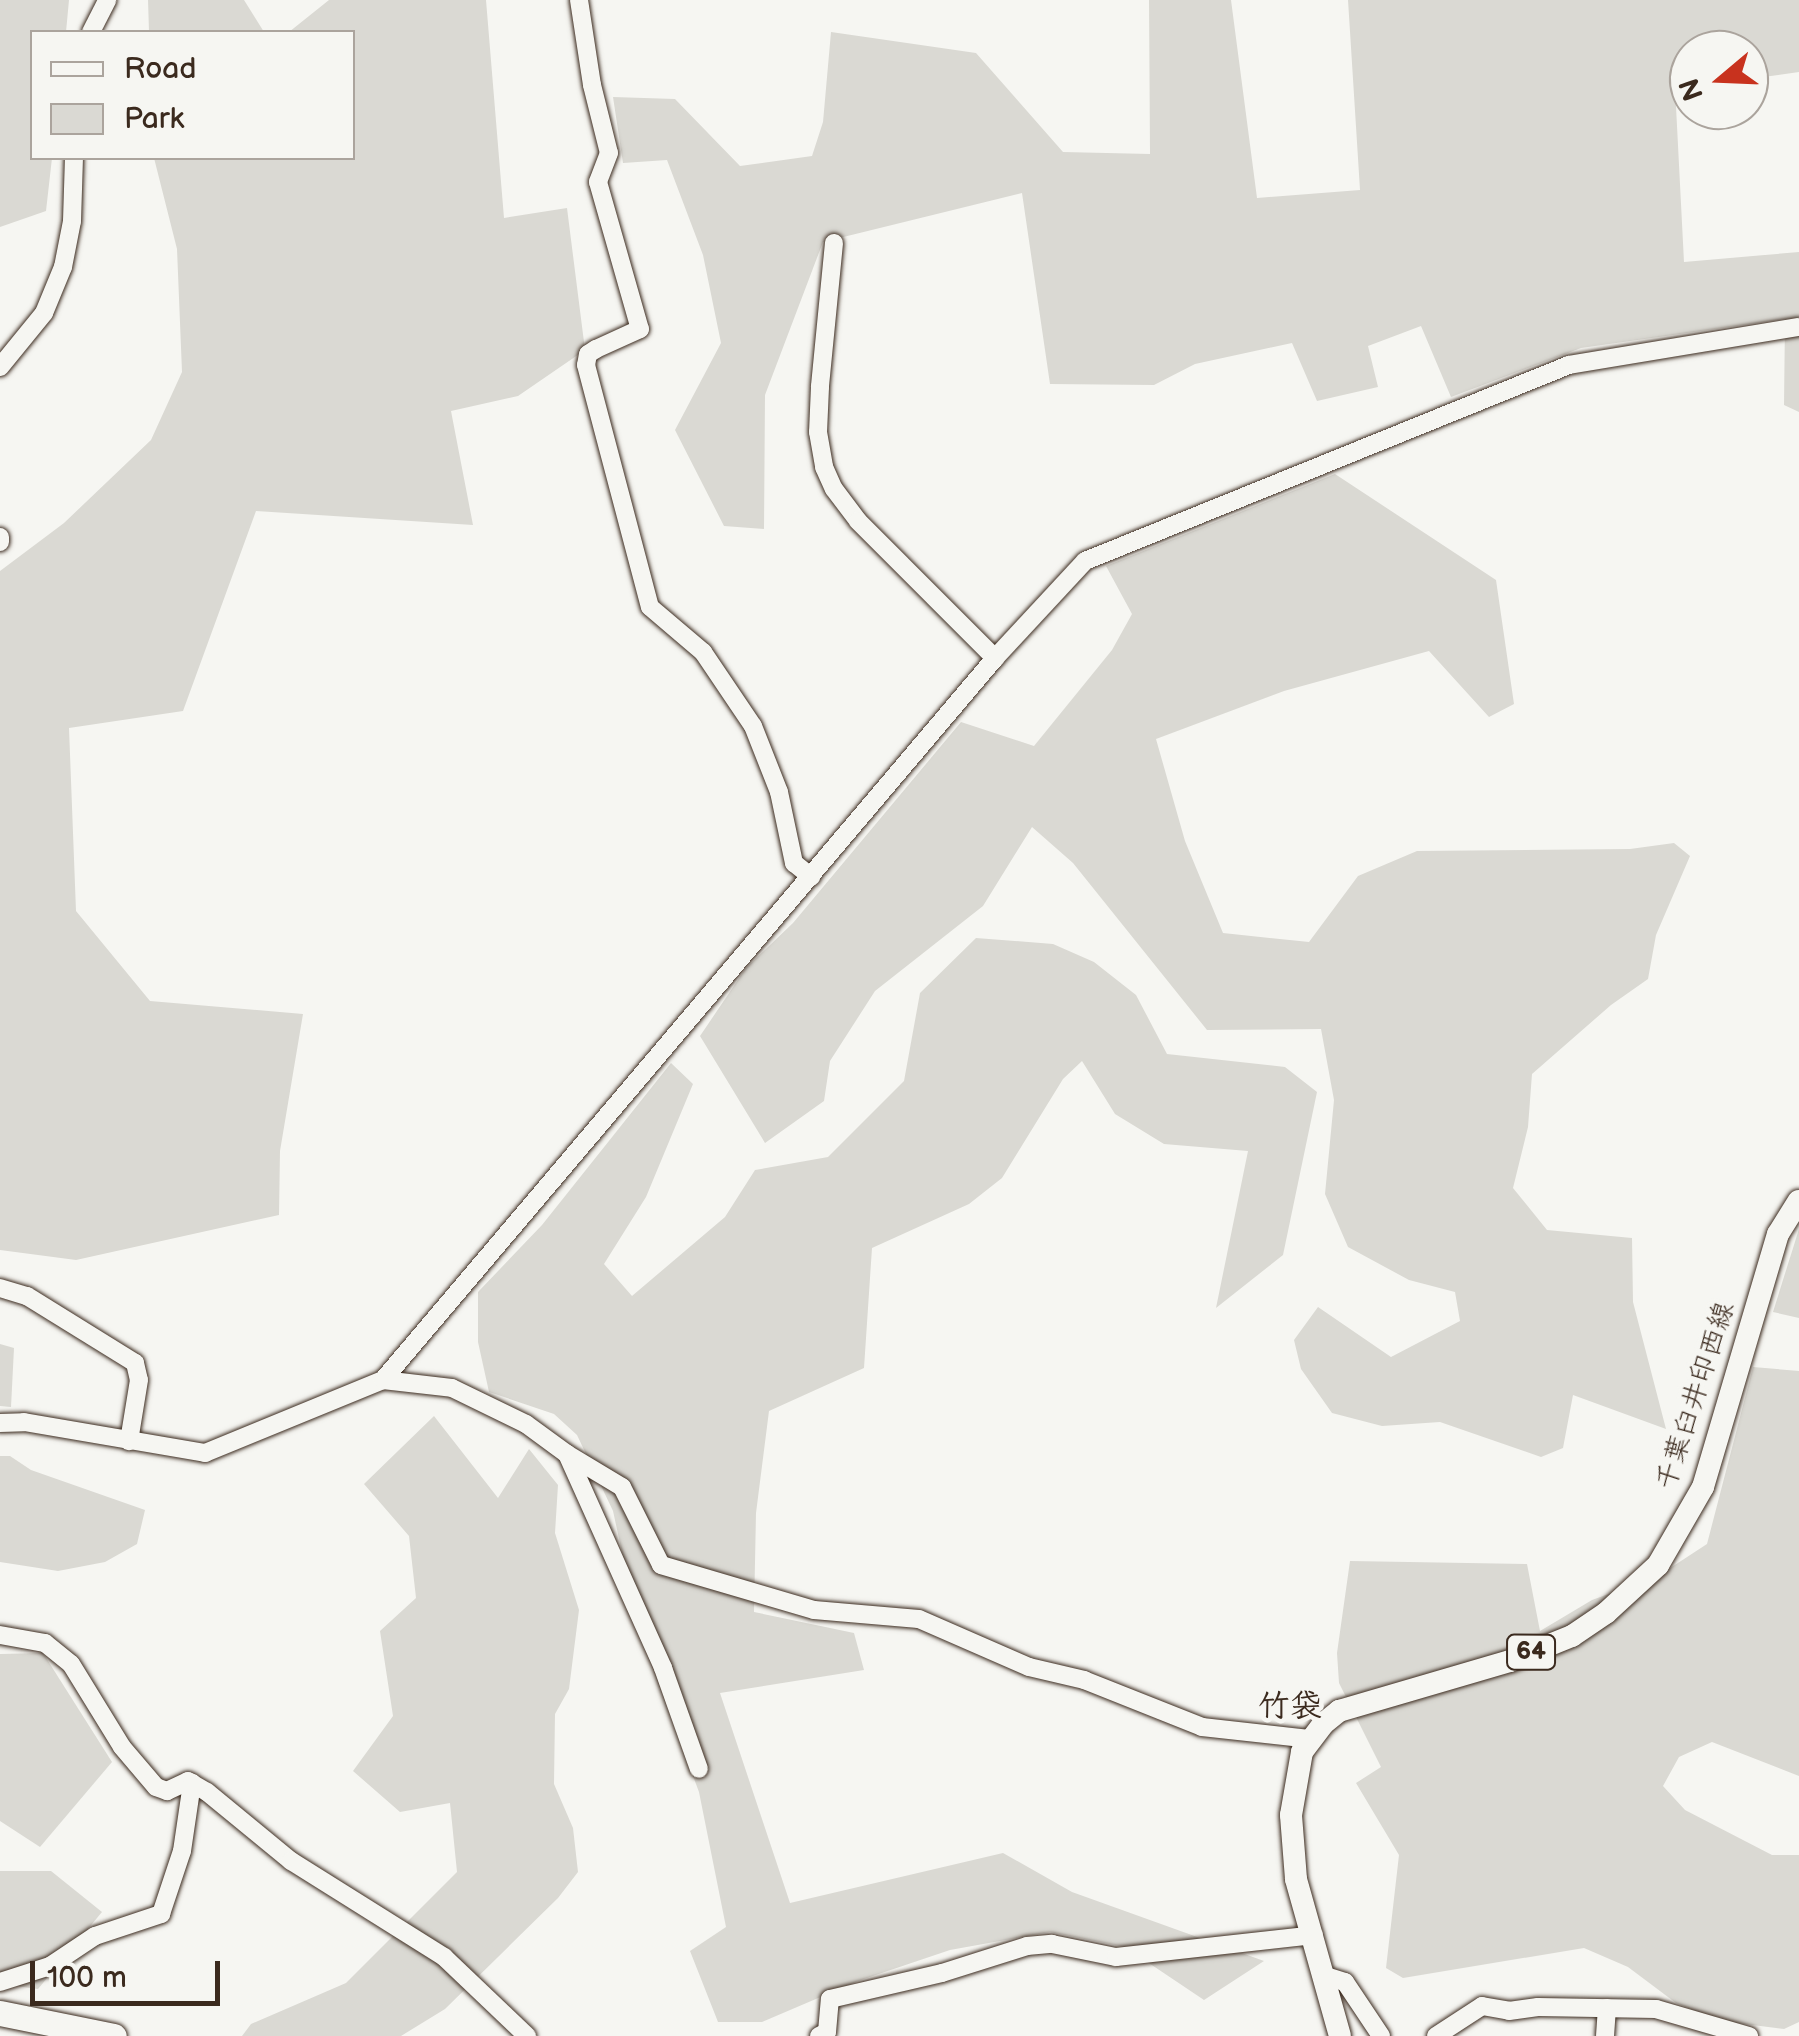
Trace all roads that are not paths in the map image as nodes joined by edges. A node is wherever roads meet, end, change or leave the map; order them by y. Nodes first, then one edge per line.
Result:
1 (106, 0) edge
2 (578, 0) edge
3 (92, 30) edge
4 (74, 160) edge
5 (834, 243) dead end
6 (1799, 327) edge
7 (0, 367) edge
8 (995, 658) junction
9 (811, 877) junction
10 (1799, 1201) edge
11 (0, 1288) edge
12 (383, 1380) junction
13 (0, 1424) edge
14 (130, 1441) junction
15 (567, 1454) junction
16 (0, 1636) edge
17 (1311, 1739) junction
18 (699, 1769) dead end
19 (192, 1783) junction
20 (1314, 1935) junction
21 (1326, 1976) junction
22 (0, 1982) edge
23 (1606, 2008) junction
24 (0, 2013) edge
25 (114, 2036) edge
26 (527, 2036) edge
27 (819, 2036) edge
28 (1340, 2036) edge
29 (1382, 2036) edge
30 (1436, 2036) edge
31 (1605, 2036) edge
32 (1749, 2036) edge

1 - 3 street
2 - 9 street
4 - 7 street
5 - 8 street
6 - 8 street
8 - 9 street
9 - 12 street
10 - 17 main road, 千葉臼井印西線 / 64
11 - 14 street
12 - 14 street
12 - 15 street
13 - 14 street
15 - 17 street
15 - 18 street
16 - 19 street
17 - 20 main road
19 - 22 street
19 - 26 street
20 - 21 main road
20 - 27 street
21 - 28 main road
21 - 29 street
23 - 30 street
23 - 31 street
23 - 32 street
24 - 25 highway

